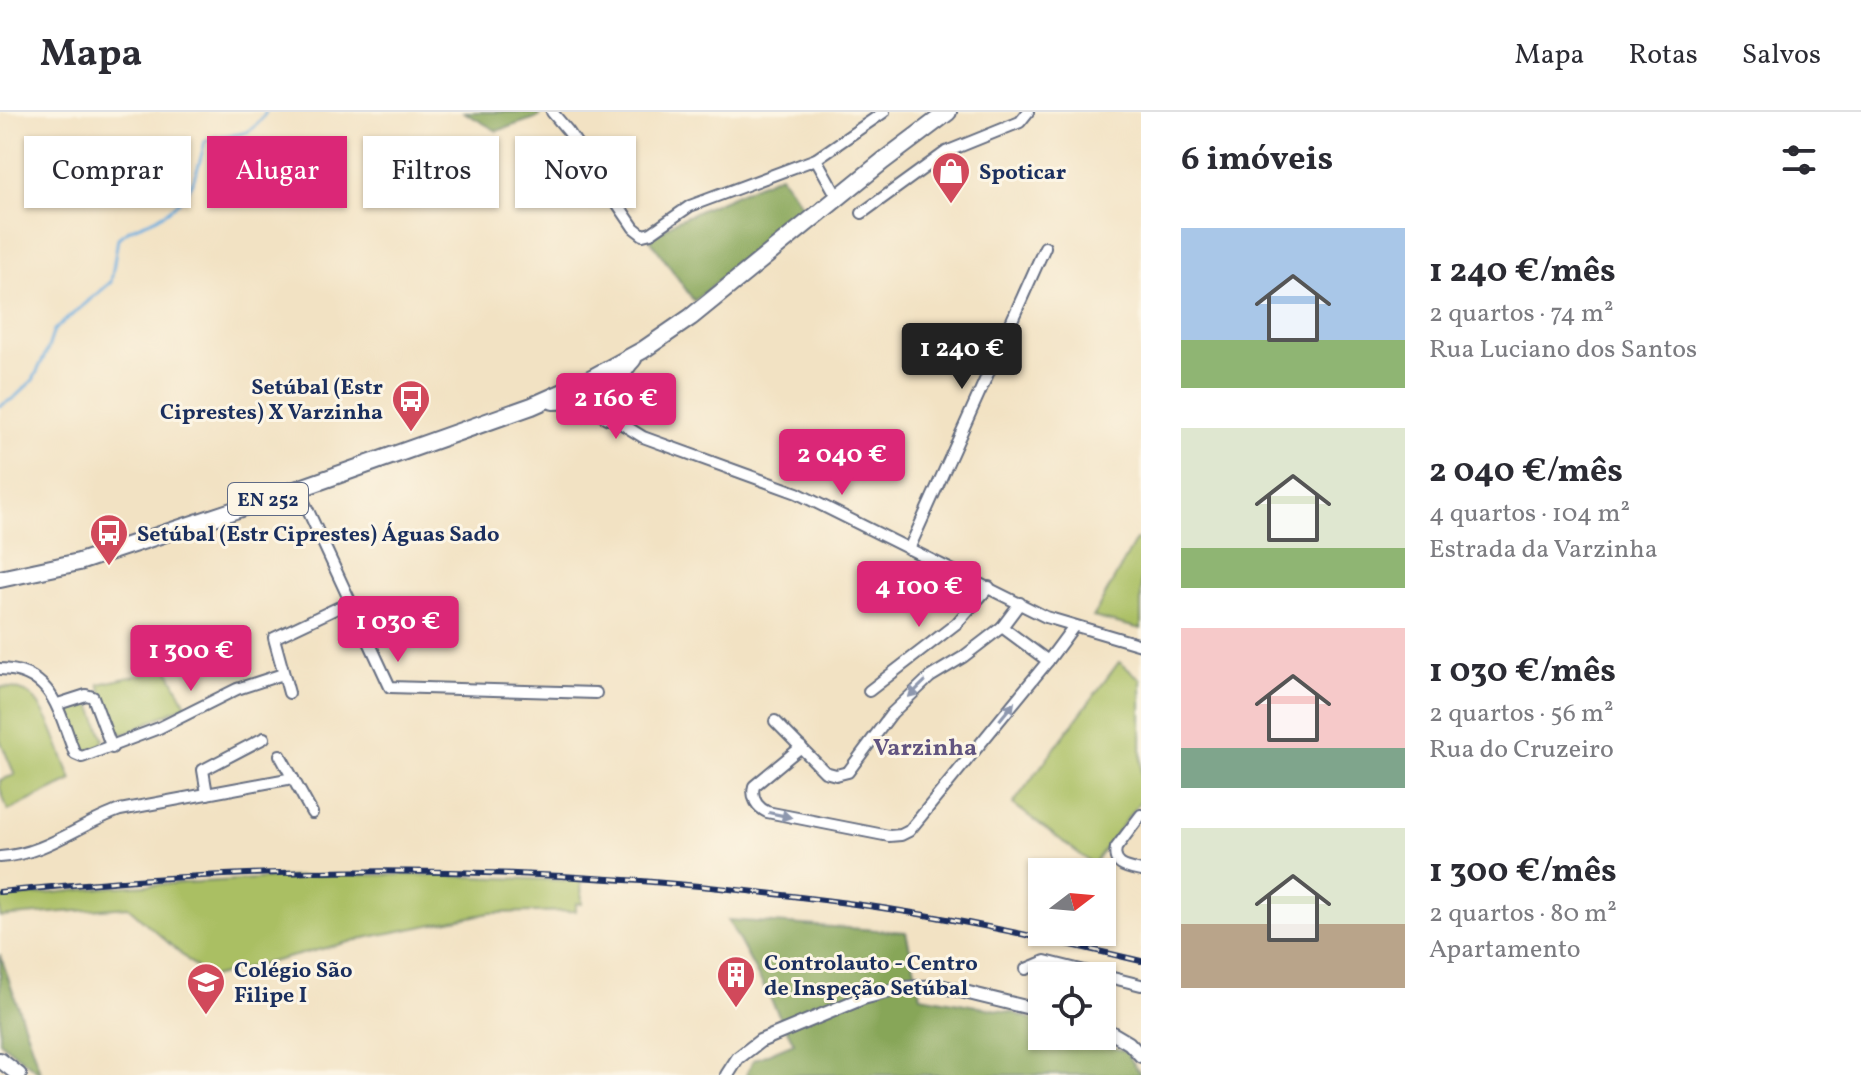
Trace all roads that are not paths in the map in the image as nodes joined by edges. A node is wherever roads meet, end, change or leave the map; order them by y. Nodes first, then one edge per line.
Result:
1 (552, 112) edge
2 (884, 112) edge
3 (948, 112) edge
4 (1028, 112) edge
5 (816, 159) junction
6 (838, 198) junction
7 (862, 213) dead end
8 (1045, 247) dead end
9 (643, 350) junction
10 (592, 378) junction
11 (532, 406) junction
12 (614, 414) junction
13 (298, 489) junction
14 (909, 549) junction
15 (0, 579) edge
16 (989, 587) junction
17 (350, 602) junction
18 (1020, 603) junction
19 (1074, 626) junction
20 (1002, 627) junction
21 (1141, 645) edge
22 (1048, 661) junction
23 (0, 669) edge
24 (283, 674) junction
25 (869, 691) dead end
26 (289, 693) dead end
27 (596, 693) dead end
28 (58, 704) junction
29 (775, 721) dead end
30 (264, 738) dead end
31 (801, 747) junction
32 (112, 748) junction
33 (280, 755) dead end
34 (293, 778) junction
35 (207, 794) junction
36 (312, 813) dead end
37 (1141, 815) edge
38 (0, 857) edge
39 (1141, 871) edge
40 (1026, 969) dead end
41 (1141, 985) edge
42 (1028, 1008) edge
43 (1116, 1034) edge
44 (1141, 1056) edge
45 (0, 1060) edge
46 (19, 1075) edge
47 (727, 1075) edge

1 - 5 street
2 - 5 street
3 - 6 main road, EN 252
4 - 7 street
5 - 6 street
6 - 9 main road, EN 252
8 - 14 street
9 - 10 main road, EN 252
9 - 12 main road
10 - 11 main road, EN 252
10 - 12 street
11 - 12 main road
11 - 13 main road, EN 252
12 - 14 street
13 - 15 main road, EN 252
13 - 17 street
14 - 16 street
16 - 18 street
16 - 25 street
17 - 24 street
17 - 27 street
18 - 19 street
18 - 20 street
19 - 21 street
19 - 22 street
20 - 22 street
20 -> 31 street
31 -> 22 street
23 - 28 street
24 - 26 street
24 - 32 street
28 - 32 street
28 - 32 street
29 - 31 street
30 - 35 street
33 - 34 street
34 - 35 street
34 - 36 street
35 - 38 street
37 - 39 street
40 - 41 street
42 - 47 street
43 - 44 street
45 - 46 main road

